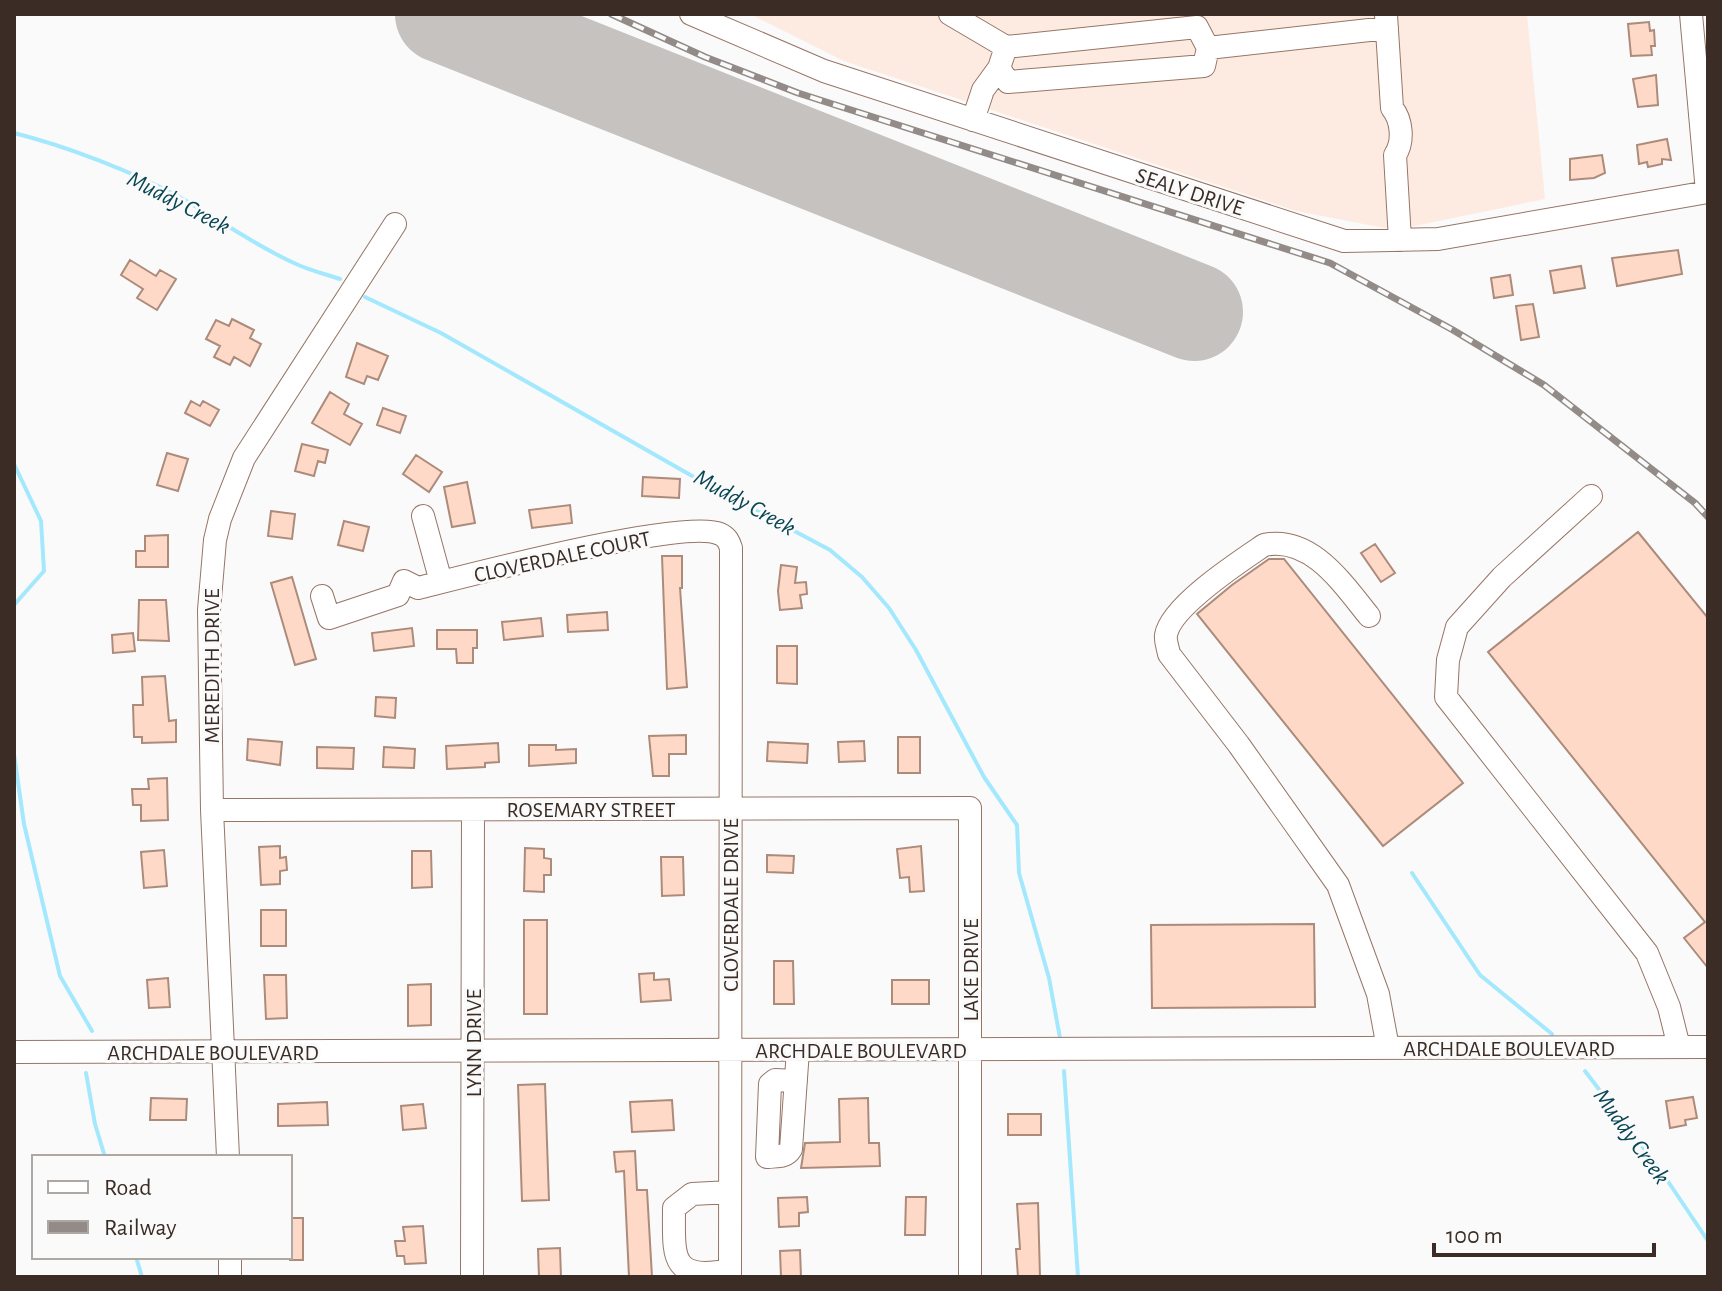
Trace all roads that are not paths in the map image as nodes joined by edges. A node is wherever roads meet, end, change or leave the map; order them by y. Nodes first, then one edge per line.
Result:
1 (691, 14) edge
2 (950, 14) edge
3 (1691, 14) edge
4 (1386, 21) edge
5 (1208, 48) junction
6 (1002, 58) junction
7 (973, 120) junction
8 (1708, 192) edge
9 (395, 224) dead end
10 (1400, 240) junction
11 (1591, 496) dead end
12 (423, 516) dead end
13 (723, 535) joint
14 (441, 582) junction
15 (322, 596) dead end
16 (1369, 616) dead end
17 (970, 808) joint
18 (730, 809) junction
19 (212, 810) junction
20 (473, 810) junction
21 (1679, 1047) junction
22 (1708, 1047) edge
23 (1388, 1048) junction
24 (473, 1050) junction
25 (730, 1050) junction
26 (798, 1050) junction
27 (970, 1050) junction
28 (14, 1052) edge
29 (223, 1052) junction
30 (228, 1155) edge
31 (730, 1167) junction
32 (730, 1192) junction
33 (730, 1273) edge
34 (472, 1277) edge
35 (970, 1277) edge

1 - 7 street, SEALY DRIVE
2 - 6 street
3 - 8 street
4 - 5 street
4 - 10 street
5 - 6 street
5 - 6 street
6 - 7 street
7 - 10 street, SEALY DRIVE
8 - 10 street, SEALY DRIVE
9 - 19 street, MEREDITH DRIVE
11 - 21 street
12 - 14 street
13 - 14 street, CLOVERDALE COURT
13 - 18 street, CLOVERDALE DRIVE
14 - 15 street, CLOVERDALE COURT
16 - 23 street
17 - 18 street, ROSEMARY STREET
17 - 27 street, LAKE DRIVE
18 - 20 street, ROSEMARY STREET
18 - 25 street, CLOVERDALE DRIVE
19 - 20 street, ROSEMARY STREET
19 - 29 street, MEREDITH DRIVE
20 - 24 street, LYNN DRIVE
21 - 22 street, ARCHDALE BOULEVARD
21 - 23 street, ARCHDALE BOULEVARD
23 - 27 street, ARCHDALE BOULEVARD
24 - 25 street, ARCHDALE BOULEVARD
24 - 29 street, ARCHDALE BOULEVARD
24 - 34 street, LYNN DRIVE
25 - 26 street, ARCHDALE BOULEVARD
25 - 31 street, CLOVERDALE DRIVE
26 - 27 street, ARCHDALE BOULEVARD
26 - 31 street
27 - 35 street, LAKE DRIVE
28 - 29 street, ARCHDALE BOULEVARD
29 - 30 street, MEREDITH DRIVE
31 - 32 street, CLOVERDALE DRIVE
32 - 33 street, CLOVERDALE DRIVE
32 - 33 street

